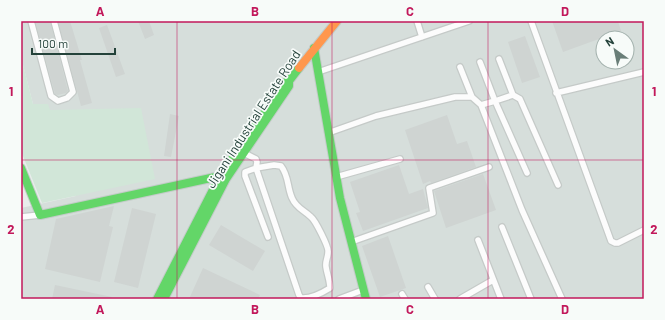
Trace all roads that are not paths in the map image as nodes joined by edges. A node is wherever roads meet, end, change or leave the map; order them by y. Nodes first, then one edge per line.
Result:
1 (31, 21) edge
2 (54, 21) edge
3 (337, 21) edge
4 (417, 21) edge
5 (469, 21) edge
6 (531, 21) edge
7 (422, 37) junction
8 (314, 48) junction
9 (499, 59) dead end
10 (480, 62) dead end
11 (460, 67) dead end
12 (318, 72) junction
13 (644, 72) edge
14 (289, 81) junction
15 (556, 93) junction
16 (513, 95) junction
17 (472, 97) junction
18 (495, 101) junction
19 (482, 105) junction
20 (328, 133) junction
21 (244, 153) junction
22 (400, 159) dead end
23 (21, 168) edge
24 (256, 168) junction
25 (489, 168) dead end
26 (527, 173) dead end
27 (223, 177) junction
28 (336, 177) junction
29 (558, 185) dead end
30 (40, 215) junction
31 (21, 218) edge
32 (502, 227) dead end
33 (644, 230) edge
34 (268, 237) dead end
35 (478, 240) dead end
36 (351, 242) junction
37 (493, 280) junction
38 (428, 287) dead end
39 (363, 290) junction
40 (157, 299) edge
41 (164, 299) edge
42 (339, 299) edge
43 (366, 299) edge
44 (435, 299) edge
45 (460, 299) edge
46 (501, 299) edge
47 (531, 299) edge
48 (562, 299) edge

1 - 2 street
3 - 8 main road, Jigani Industrial Estate Road
4 - 7 street
5 - 7 street
6 - 15 street
7 - 12 street
8 - 12 main road
8 - 14 main road, Jigani Industrial Estate Road
9 - 16 street
10 - 18 street
11 - 17 street
12 - 20 main road
13 - 15 street
14 - 21 main road, Jigani Industrial Estate Road
14 - 27 main road, Jigani Industrial Estate Road
15 - 33 street
16 - 18 street
16 - 29 street
17 - 19 street
17 - 20 street
18 - 19 street
18 - 26 street
19 - 48 street
20 - 28 main road
21 - 24 street
21 - 27 main road, Jigani Industrial Estate Road
22 - 28 street
23 - 30 main road
24 - 24 street
24 - 34 street
25 - 36 street
27 - 30 main road
27 - 40 main road, Jigani Industrial Estate Road
27 - 41 main road, Jigani Industrial Estate Road
28 - 36 main road
30 - 31 street
32 - 47 street
35 - 37 street
36 - 39 main road
37 - 45 street
37 - 46 street
38 - 44 street
39 - 42 street
39 - 43 main road

